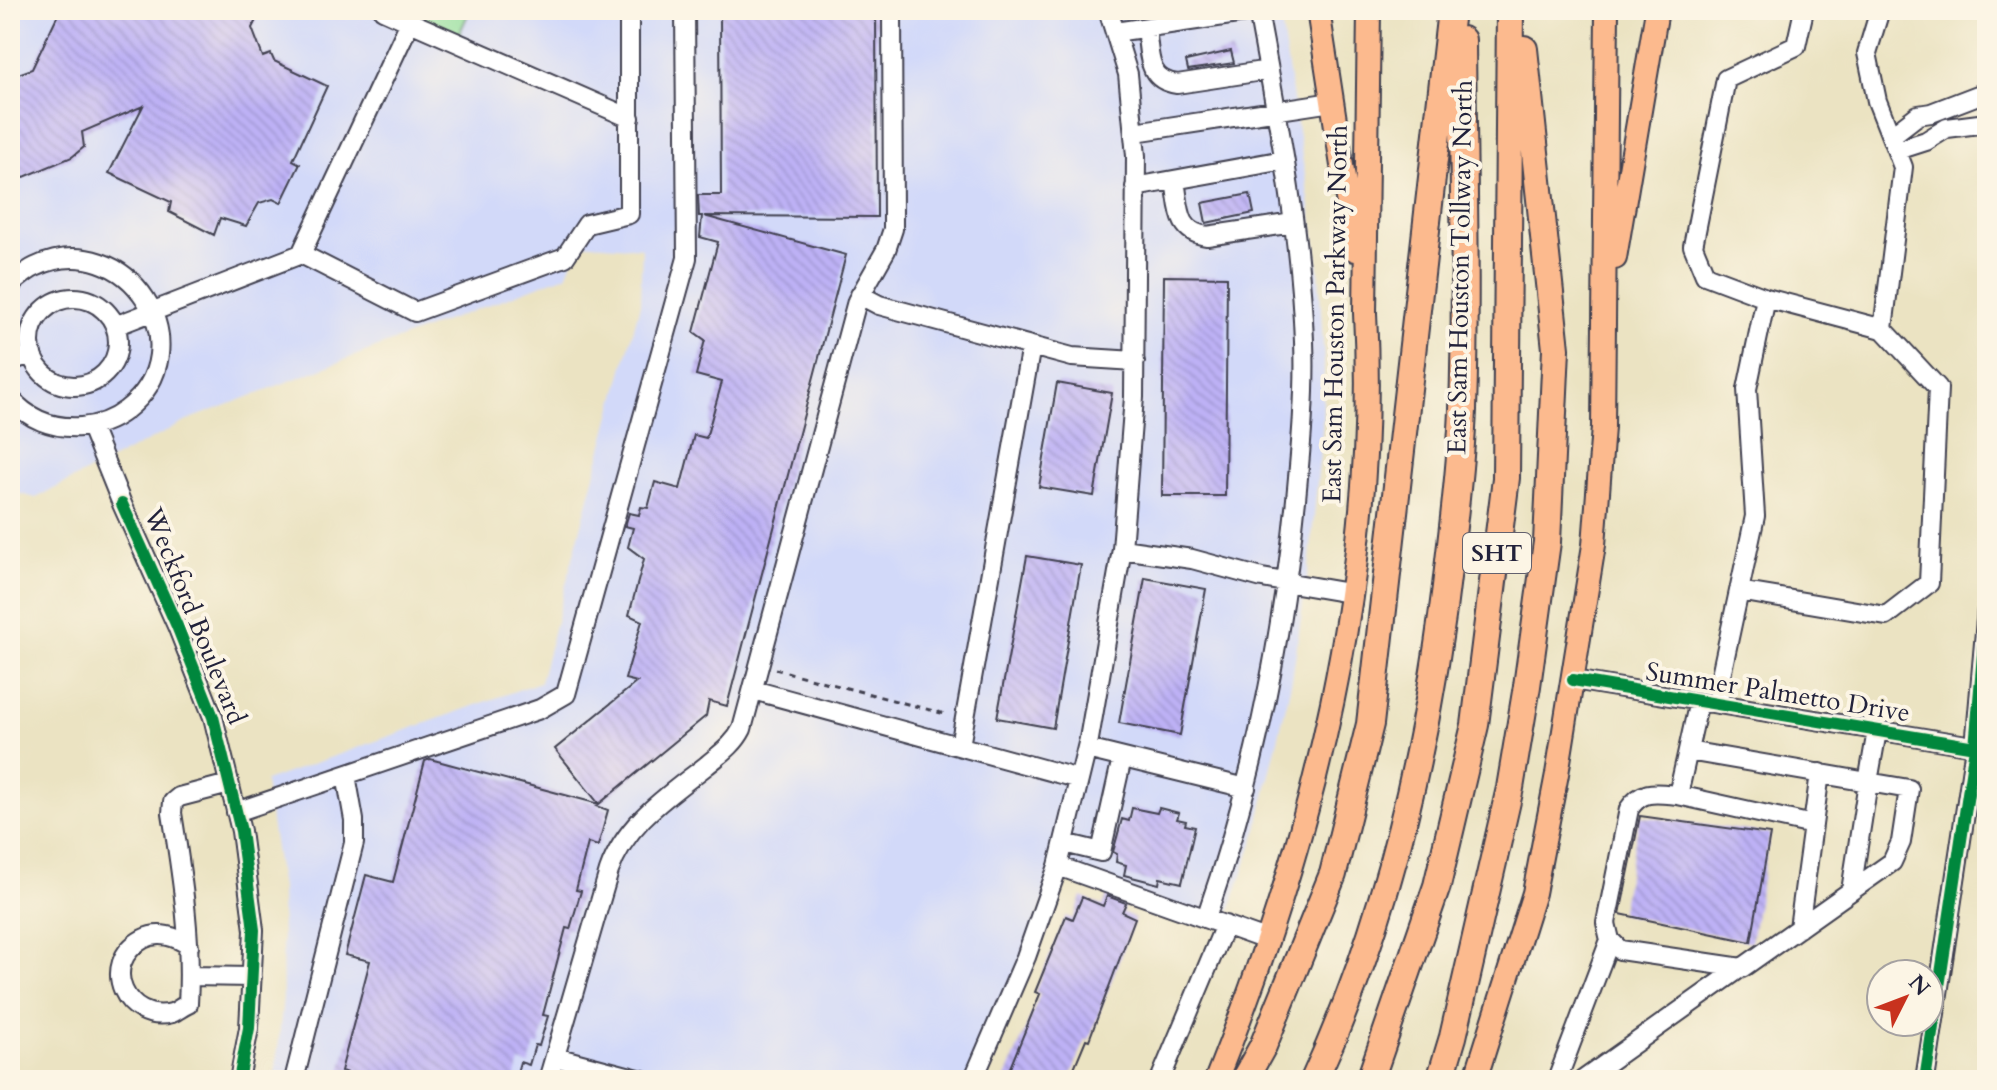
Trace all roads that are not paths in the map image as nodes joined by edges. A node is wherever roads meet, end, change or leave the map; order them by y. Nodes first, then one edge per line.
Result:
1 (383, 10) edge
2 (629, 10) edge
3 (685, 10) edge
4 (892, 10) edge
5 (1108, 10) edge
6 (1318, 10) edge
7 (1369, 10) edge
8 (1451, 10) edge
9 (1462, 10) edge
10 (1510, 10) edge
11 (1520, 10) edge
12 (1607, 10) edge
13 (1657, 10) edge
14 (1804, 10) edge
15 (1880, 10) edge
16 (410, 22) junction
17 (1146, 28) junction
18 (1115, 32) junction
19 (1269, 70) junction
20 (1987, 96) edge
21 (1332, 102) junction
22 (1938, 109) junction
23 (1276, 111) junction
24 (630, 118) junction
25 (1987, 123) edge
26 (1947, 128) junction
27 (1135, 132) junction
28 (1895, 142) junction
29 (1284, 160) junction
30 (1175, 181) junction
31 (1135, 187) junction
32 (1293, 223) junction
33 (301, 254) junction
34 (10, 285) edge
35 (860, 295) junction
36 (1766, 298) junction
37 (153, 312) junction
38 (1365, 313) junction
39 (115, 326) junction
40 (1603, 326) junction
41 (1883, 329) junction
42 (1031, 346) junction
43 (32, 354) junction
44 (10, 361) edge
45 (1135, 361) junction
46 (10, 398) edge
47 (91, 427) junction
48 (1122, 549) junction
49 (1287, 582) junction
50 (1739, 591) junction
51 (1349, 593) junction
52 (1987, 608) edge
53 (1573, 680) junction
54 (753, 690) junction
55 (1709, 703) junction
56 (1877, 731) junction
57 (960, 746) junction
58 (1981, 748) edge
59 (1087, 749) junction
60 (1688, 751) junction
61 (1122, 758) junction
62 (1820, 773) junction
63 (346, 775) junction
64 (1079, 779) junction
65 (1868, 782) junction
66 (229, 784) junction
67 (1246, 788) junction
68 (1678, 795) junction
69 (236, 812) junction
70 (1813, 825) junction
71 (1064, 843) junction
72 (1058, 866) junction
73 (1851, 891) junction
74 (1206, 918) junction
75 (1225, 925) junction
76 (1799, 928) junction
77 (1610, 940) junction
78 (1269, 941) junction
79 (189, 946) junction
80 (1739, 969) junction
81 (190, 976) junction
82 (252, 977) junction
83 (555, 1057) junction
84 (1318, 1072) edge
85 (239, 1080) edge
86 (294, 1080) edge
87 (548, 1080) edge
88 (642, 1080) edge
89 (973, 1080) edge
90 (1160, 1080) edge
91 (1216, 1080) edge
92 (1244, 1080) edge
93 (1370, 1080) edge
94 (1440, 1080) edge
95 (1475, 1080) edge
96 (1557, 1080) edge
97 (1583, 1080) edge
98 (1925, 1080) edge

1 - 16 street
2 - 24 street
3 - 63 street
4 - 35 street
5 - 18 street
6 - 21 main road
7 - 38 main road, East Sam Houston Parkway North
8 - 92 highway
9 - 84 highway, East Sam Houston Tollway North / SHT
10 - 93 highway, East Sam Houston Tollway North / SHT
11 - 94 highway
12 - 40 main road
13 - 40 main road
14 - 36 street
15 - 28 street
16 - 24 street
16 - 33 street
17 - 18 street
17 - 19 street
17 - 19 street
18 - 27 street
19 - 23 street
20 - 22 street
21 - 23 street
21 - 38 main road
22 - 26 street
22 - 28 street
23 - 27 street
23 - 29 street
24 - 33 street
25 - 26 street
26 - 28 street
27 - 31 street
28 - 41 street
29 - 30 street
29 - 32 street
30 - 31 street
30 - 32 street
31 - 45 street
32 - 49 street
33 - 37 street
34 - 37 street
35 - 42 street
35 - 54 street
36 - 41 street
36 - 50 street
37 - 39 street
37 - 47 street
38 - 51 main road, East Sam Houston Parkway North
39 - 43 street
39 - 43 street
40 - 53 main road
41 - 50 street
42 - 45 street
42 - 57 street
43 - 44 street
45 - 48 street
46 - 47 street
47 - 66 street, Weckford Boulevard
48 - 49 street
48 - 59 street
49 - 51 street
49 - 67 street
50 - 55 street
51 - 78 main road, East Sam Houston Parkway North
52 - 58 street
53 - 55 street, Summer Palmetto Drive
53 - 95 main road
54 - 57 street
54 - 83 street
55 - 56 street, Summer Palmetto Drive
55 - 60 street
56 - 58 street, Summer Palmetto Drive
56 - 65 street
57 - 64 street
58 - 98 street
59 - 61 street
59 - 64 street
60 - 62 street
60 - 68 street
61 - 67 street
61 - 71 street
62 - 65 street
62 - 70 street
63 - 69 street
63 - 86 street
64 - 71 street
65 - 73 street
65 - 73 street
66 - 69 street, Weckford Boulevard
66 - 79 street
67 - 74 street
68 - 70 street
68 - 77 street
69 - 82 street, Weckford Boulevard
70 - 76 street
71 - 72 street
72 - 74 street
72 - 89 street
73 - 76 street
74 - 75 street
75 - 78 street
75 - 90 street
76 - 80 street
77 - 80 street
77 - 96 street
78 - 91 main road, East Sam Houston Parkway North
79 - 81 street
79 - 81 street
80 - 97 street
81 - 82 street
82 - 85 street, Weckford Boulevard
83 - 87 street
83 - 88 street

